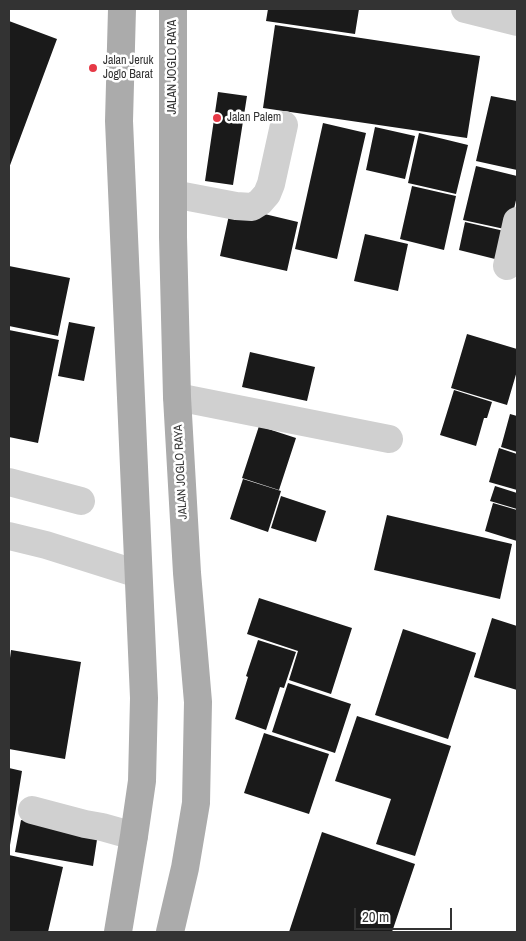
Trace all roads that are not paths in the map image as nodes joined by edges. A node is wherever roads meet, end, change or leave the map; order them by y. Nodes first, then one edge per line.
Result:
1 (122, 9) edge
2 (173, 9) edge
3 (465, 9) edge
4 (517, 22) edge
5 (284, 125) dead end
6 (173, 194) junction
7 (517, 221) edge
8 (507, 266) dead end
9 (177, 397) junction
10 (389, 439) dead end
11 (9, 482) edge
12 (81, 501) dead end
13 (9, 536) edge
14 (138, 574) junction
15 (32, 810) dead end
16 (134, 836) junction
17 (118, 932) edge
18 (170, 932) edge

1 - 14 main road
2 - 6 main road, JALAN JOGLO RAYA
3 - 4 street
5 - 6 street
6 - 9 main road, JALAN JOGLO RAYA
7 - 8 street
9 - 10 street
9 - 18 main road, JALAN JOGLO RAYA
11 - 12 street
13 - 14 street
14 - 16 main road
15 - 16 street
16 - 17 main road

